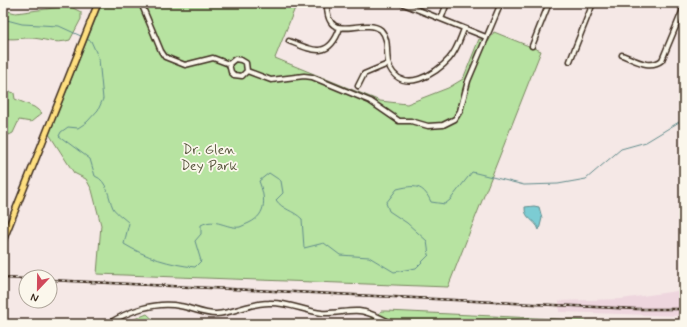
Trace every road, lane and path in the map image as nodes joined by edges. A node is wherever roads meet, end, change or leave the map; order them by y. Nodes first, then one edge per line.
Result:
1 (98, 3) edge
2 (141, 3) edge
3 (327, 3) edge
4 (401, 3) edge
5 (447, 3) edge
6 (501, 3) edge
7 (549, 3) edge
8 (593, 3) edge
9 (674, 3) edge
10 (684, 7) edge
11 (441, 19) junction
12 (340, 28) junction
13 (464, 28) junction
14 (486, 37) junction
15 (289, 41) dead end
16 (532, 46) dead end
17 (622, 55) dead end
18 (570, 61) dead end
19 (229, 64) junction
20 (388, 64) junction
21 (247, 72) junction
22 (358, 86) dead end
23 (3, 241) edge
24 (108, 324) edge
25 (393, 324) edge

1 - 23 main road
2 - 19 street
3 - 12 street
4 - 11 street
5 - 11 street
6 - 14 street
7 - 16 street
8 - 18 street
9 - 10 street
10 - 17 street
11 - 13 street
12 - 15 street
12 - 20 street
13 - 14 street
13 - 20 street
14 - 21 street
19 - 21 street
19 - 21 street
20 - 22 street
24 - 25 street

